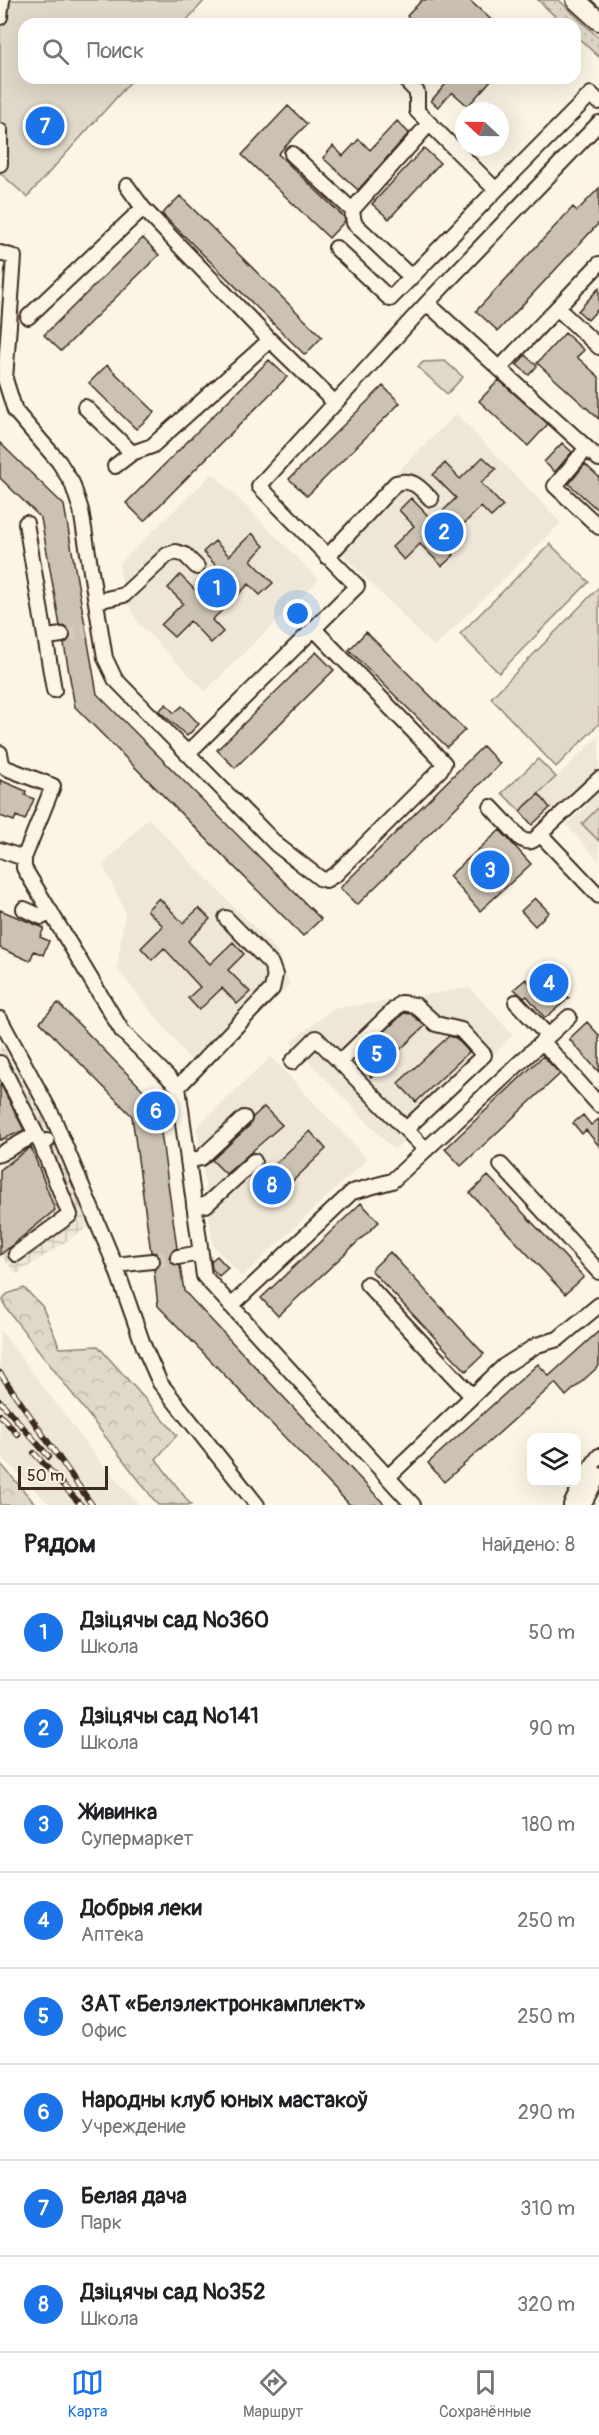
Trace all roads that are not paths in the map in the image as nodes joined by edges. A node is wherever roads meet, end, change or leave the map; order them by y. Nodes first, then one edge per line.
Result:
1 (2, 0) edge
2 (576, 0) edge
3 (0, 17) edge
4 (599, 21) edge
5 (410, 84) edge
6 (599, 102) edge
7 (599, 123) edge
8 (429, 124) junction
9 (0, 131) edge
10 (588, 135) junction
11 (599, 144) edge
12 (292, 154) dead end
13 (0, 164) edge
14 (127, 186) dead end
15 (496, 190) junction
16 (143, 208) junction
17 (352, 210) junction
18 (336, 248) dead end
19 (0, 253) edge
20 (599, 264) edge
21 (411, 277) junction
22 (427, 303) junction
23 (557, 308) junction
24 (28, 317) dead end
25 (270, 340) junction
26 (597, 347) edge
27 (500, 368) junction
28 (336, 403) junction
29 (85, 407) dead end
30 (587, 448) junction
31 (132, 453) junction
32 (599, 459) edge
33 (115, 466) dead end
34 (431, 498) dead end
35 (26, 523) dead end
36 (599, 527) edge
37 (327, 557) junction
38 (196, 567) dead end
39 (97, 601) junction
40 (100, 628) junction
41 (315, 630) junction
42 (86, 631) tunnel mouth
43 (62, 635) tunnel mouth
44 (47, 638) junction
45 (54, 690) dead end
46 (0, 753) edge
47 (187, 754) junction
48 (599, 779) edge
49 (491, 807) dead end
50 (540, 834) junction
51 (0, 849) edge
52 (24, 858) junction
53 (599, 896) edge
54 (24, 909) dead end
55 (51, 912) junction
56 (226, 918) dead end
57 (516, 1002) dead end
58 (569, 1017) dead end
59 (0, 1019) edge
60 (545, 1038) junction
61 (292, 1062) dead end
62 (340, 1062) junction
63 (0, 1063) edge
64 (178, 1087) junction
65 (599, 1105) edge
66 (244, 1118) dead end
67 (406, 1129) junction
68 (60, 1135) junction
69 (39, 1139) junction
70 (425, 1149) junction
71 (0, 1154) edge
72 (188, 1161) junction
73 (254, 1161) dead end
74 (501, 1165) dead end
75 (194, 1206) junction
76 (200, 1253) junction
77 (16, 1254) dead end
78 (178, 1257) tunnel mouth
79 (152, 1261) tunnel mouth
80 (115, 1265) junction
81 (599, 1272) edge
82 (366, 1284) dead end
83 (599, 1305) edge
84 (231, 1306) junction
85 (472, 1396) junction
86 (599, 1456) edge
87 (581, 1475) edge
88 (599, 1475) edge
89 (388, 1477) junction
90 (572, 1487) edge
91 (599, 1490) edge
92 (257, 1505) edge
93 (413, 1505) edge
94 (562, 1505) edge
95 (571, 1505) edge
96 (584, 1505) edge

1 - 3 street
2 - 4 main road
5 - 8 street
6 - 15 street
7 - 10 street
8 - 15 street
8 - 17 street
9 - 13 street
10 - 11 street
10 - 22 street
12 - 17 street
14 - 16 street
15 - 21 street
16 - 24 street
16 - 25 street
17 - 21 street
18 - 21 street
19 - 39 street
20 - 23 street
22 - 27 street
22 - 28 street
23 - 26 street
23 - 27 street
25 - 28 street
25 - 31 street
27 - 30 street
28 - 37 street
29 - 31 street
30 - 32 street
30 - 36 street
31 - 33 street
34 - 37 street
35 - 44 street
37 - 41 street
38 - 39 street
39 - 40 street
40 - 42 street
40 - 47 street
41 - 47 street
41 - 47 street
43 - 44 street
44 - 45 street
46 - 52 street
48 - 50 street
49 - 50 street
50 - 53 street
51 - 52 street
52 - 55 street
54 - 55 street
55 - 64 street
56 - 64 street
57 - 60 street
58 - 60 street
59 - 68 street
60 - 65 street
60 - 70 street
61 - 62 street
62 - 67 street
62 - 67 street
63 - 69 street
64 - 72 street
66 - 72 street
67 - 70 street
68 - 69 street
68 - 80 street
69 - 71 street
69 - 77 street
70 - 84 street
72 - 75 street
73 - 75 street
74 - 81 street
75 - 76 street
76 - 78 street
76 - 84 street
79 - 80 street
80 - 92 street
82 - 85 street
83 - 85 street
84 - 89 street
85 - 89 street
86 - 87 street
86 - 95 street
88 - 96 street
89 - 93 street
90 - 94 street
91 - 96 street

